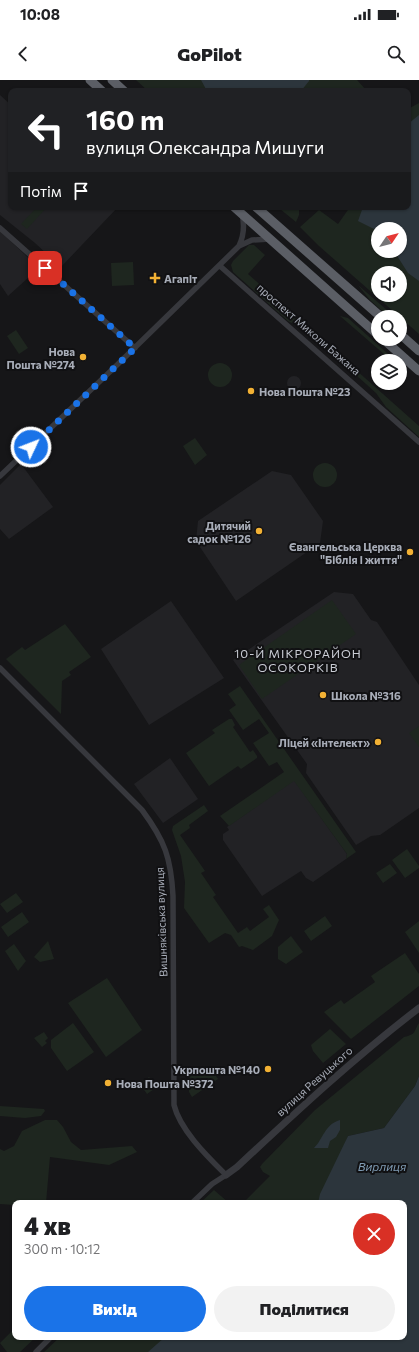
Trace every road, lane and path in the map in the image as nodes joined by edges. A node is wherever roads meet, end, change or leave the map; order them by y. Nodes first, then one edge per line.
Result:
1 (90, 80) edge
2 (112, 80) edge
3 (99, 88) edge
4 (121, 88) edge
5 (237, 210) edge
6 (259, 210) edge
7 (241, 214) junction
8 (0, 228) edge
9 (270, 239) junction
10 (239, 246) junction
11 (220, 266) junction
12 (373, 310) edge
13 (371, 329) edge
14 (407, 340) edge
15 (391, 346) edge
16 (135, 348) junction
17 (419, 351) edge
18 (419, 371) edge
19 (419, 442) edge
20 (0, 476) edge
21 (0, 668) edge
22 (419, 1008) edge
23 (226, 1175) junction
24 (195, 1200) edge
25 (48, 1340) edge
26 (36, 1352) edge

1 - 3 highway
2 - 4 highway
5 - 7 highway
6 - 12 highway
7 - 9 highway
7 - 10 street
8 - 16 street
9 - 10 street
9 - 13 highway
10 - 11 street
11 - 16 street
11 - 19 street, проспект Миколи Бажана
14 - 17 highway
15 - 18 highway
16 - 20 street
21 - 23 street, Вишняківська вулиця
22 - 23 street, вулиця Ревуцького
23 - 24 street
25 - 26 street

